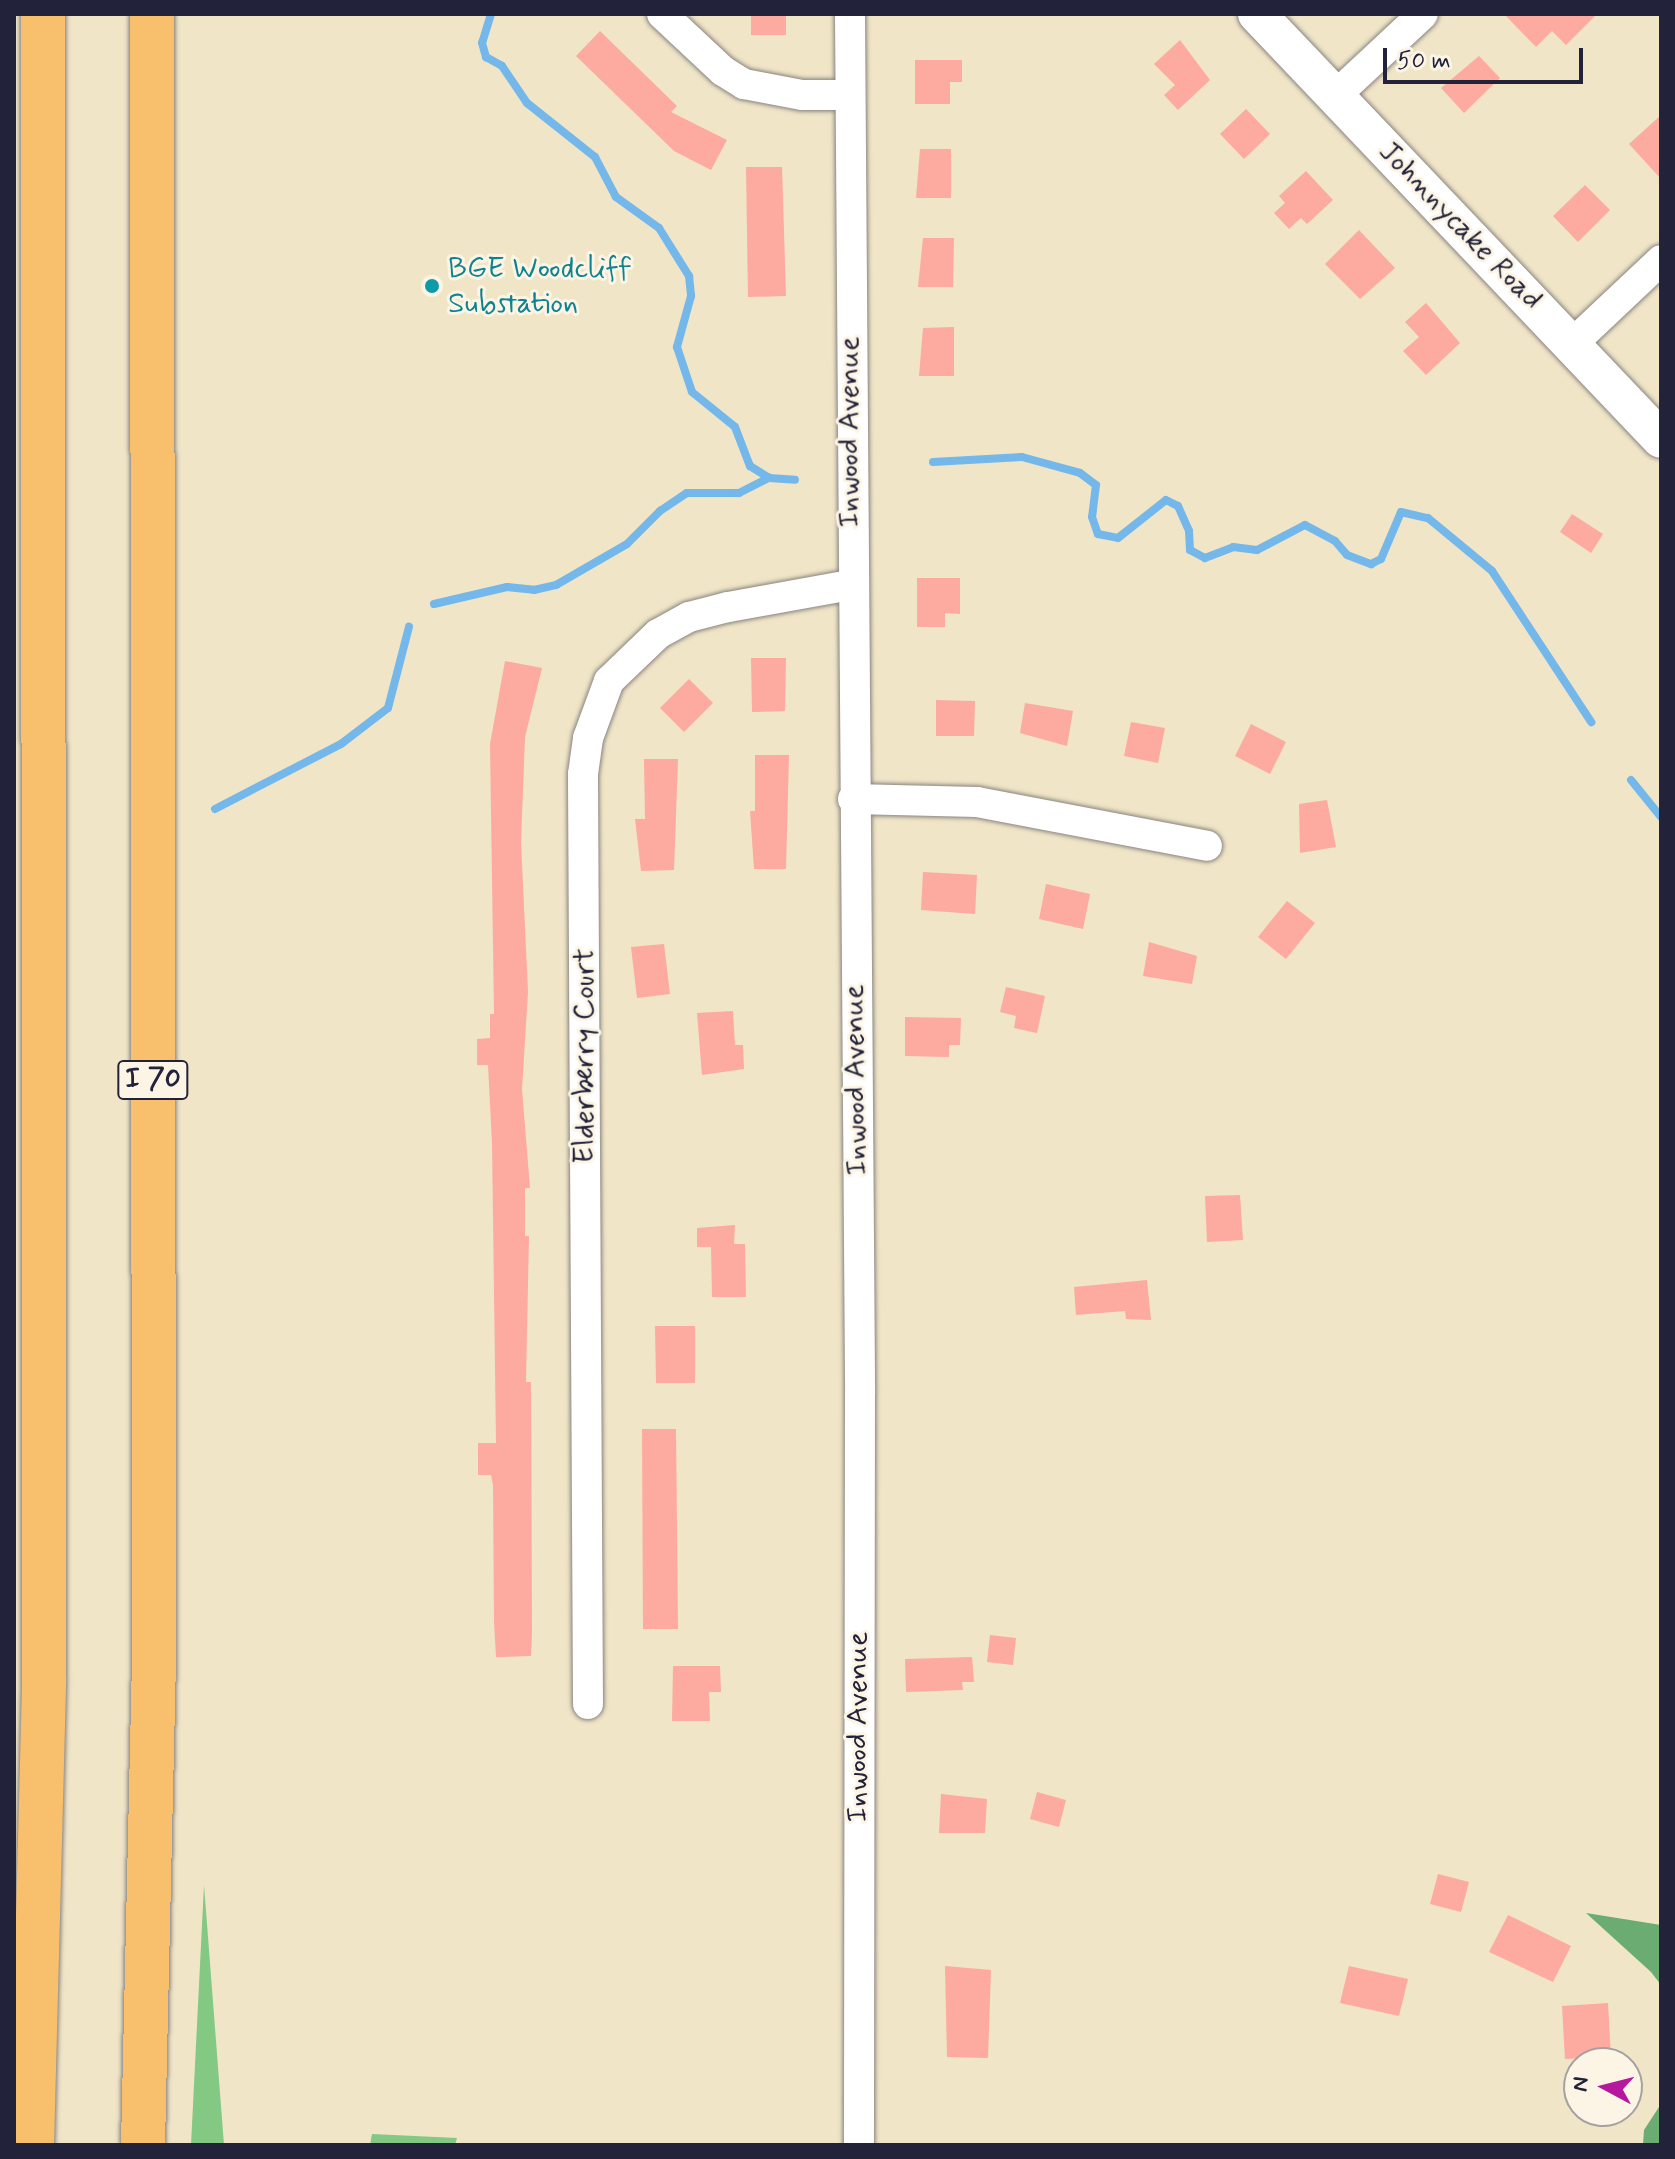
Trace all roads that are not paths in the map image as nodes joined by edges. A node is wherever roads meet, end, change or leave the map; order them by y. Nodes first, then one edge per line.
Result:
1 (43, 14) edge
2 (152, 14) edge
3 (662, 14) edge
4 (850, 14) edge
5 (1257, 14) edge
6 (1423, 14) edge
7 (850, 95) junction
8 (1335, 96) junction
9 (1661, 260) edge
10 (1572, 344) junction
11 (1661, 439) edge
12 (850, 585) junction
13 (853, 799) junction
14 (1207, 846) dead end
15 (588, 1704) dead end
16 (32, 2145) edge
17 (143, 2145) edge
18 (859, 2145) edge

1 - 16 highway
2 - 17 highway, I 70
3 - 7 street
4 - 7 street, Inwood Avenue
5 - 8 street, Johnnycake Road
6 - 8 street
7 - 12 street, Inwood Avenue
8 - 10 street, Johnnycake Road
9 - 10 street
10 - 11 street, Johnnycake Road
12 - 13 street, Inwood Avenue
12 - 15 street, Elderberry Court
13 - 14 street
13 - 18 street, Inwood Avenue

